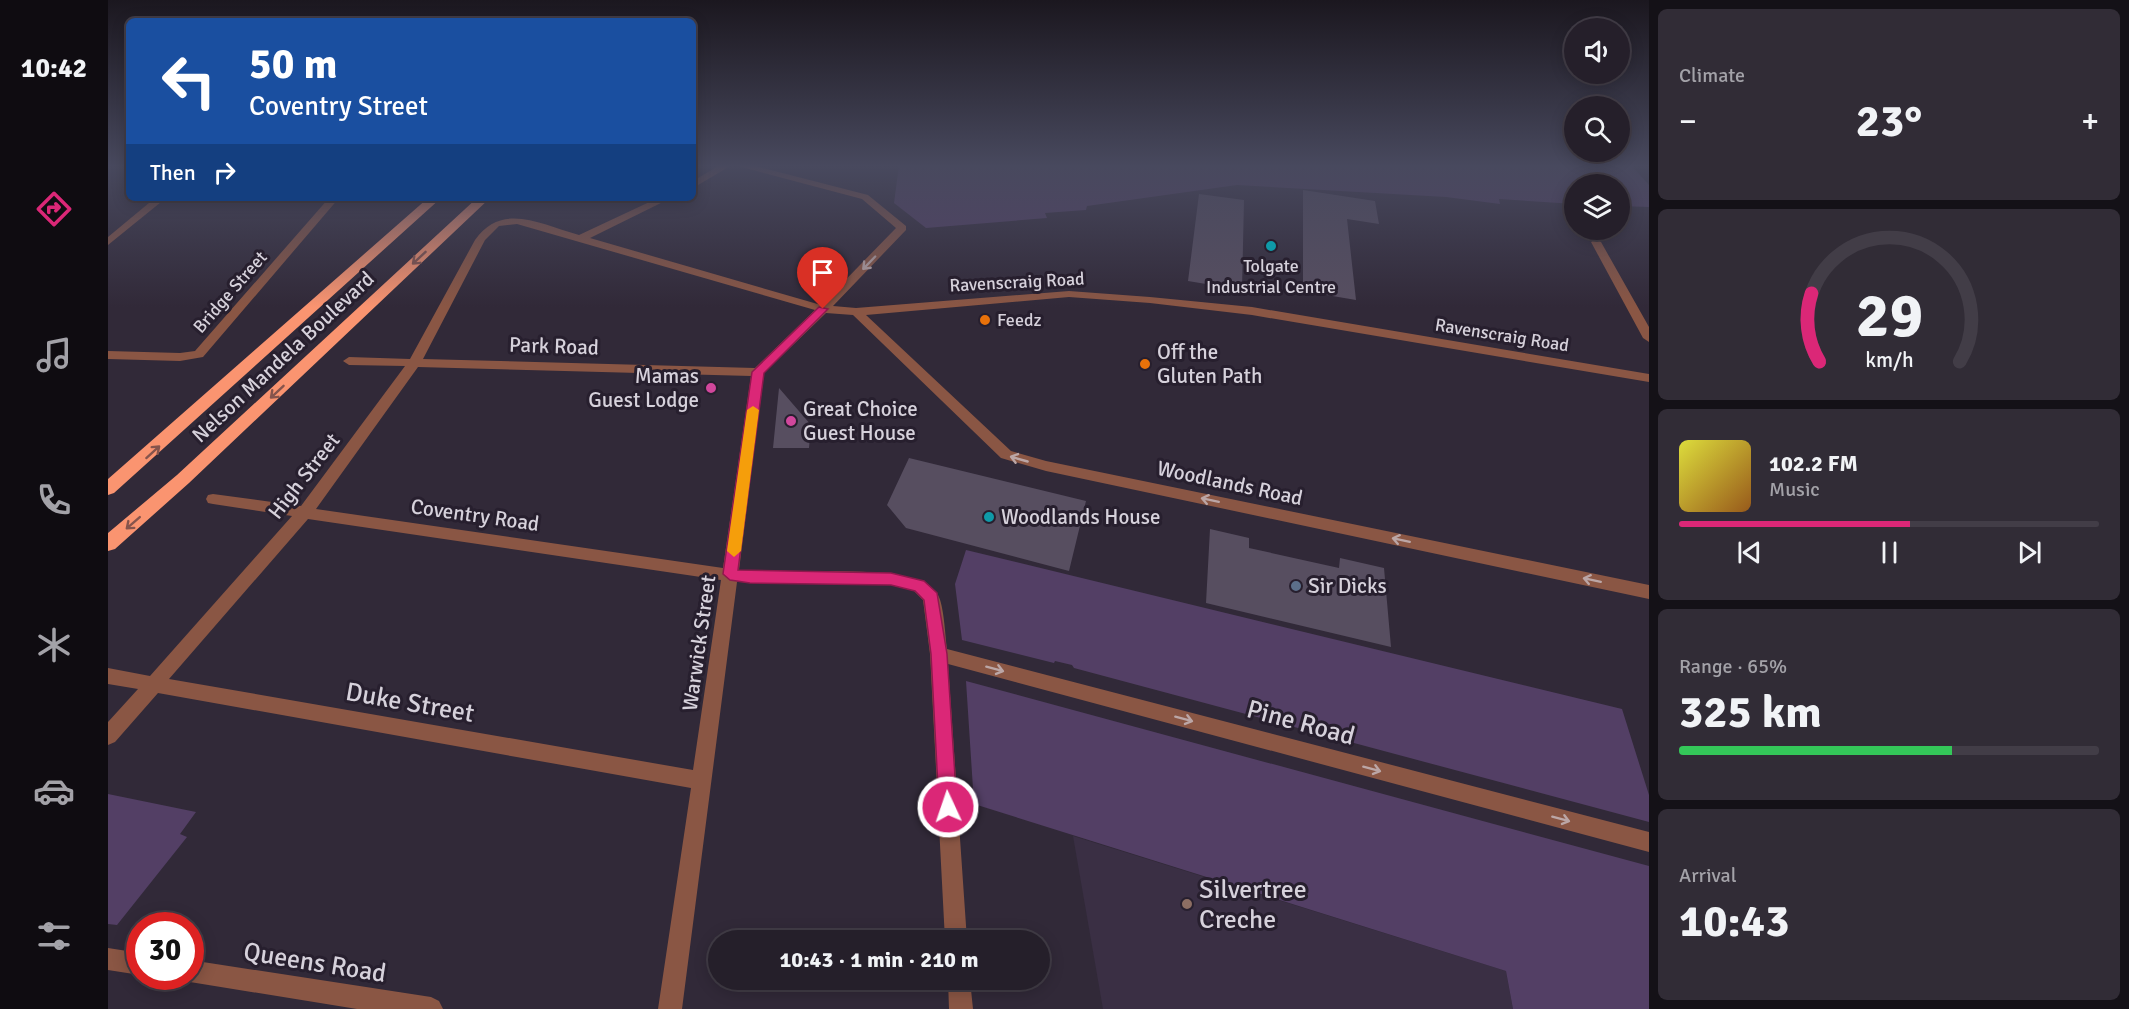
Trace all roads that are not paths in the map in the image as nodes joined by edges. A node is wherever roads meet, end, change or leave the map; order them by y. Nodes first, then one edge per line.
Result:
1 (144, 212) edge
2 (322, 212) edge
3 (419, 212) edge
4 (469, 212) edge
5 (636, 212) edge
6 (884, 212) edge
7 (501, 220) joint
8 (580, 239) junction
9 (108, 242) edge
10 (1596, 242) dead end
11 (823, 309) junction
12 (856, 312) junction
13 (1649, 338) edge
14 (108, 355) edge
15 (349, 361) dead end
16 (415, 362) junction
17 (758, 372) junction
18 (1649, 378) edge
19 (108, 489) edge
20 (213, 499) dead end
21 (306, 511) junction
22 (108, 544) edge
23 (730, 574) junction
24 (1649, 592) edge
25 (939, 654) junction
26 (108, 676) edge
27 (154, 684) junction
28 (108, 736) edge
29 (703, 781) junction
30 (1649, 842) edge
31 (955, 930) edge
32 (108, 959) edge
33 (126, 961) edge
34 (204, 973) edge
35 (960, 990) edge
36 (431, 1009) edge
37 (670, 1009) edge
38 (961, 1009) edge

1 - 9 street
2 - 14 street, Bridge Street
19 -> 3 highway, Nelson Mandela Boulevard
4 -> 22 highway, Nelson Mandela Boulevard
5 - 8 street
6 -> 11 street
7 - 8 street, Ravenscraig Road
7 - 16 street, High Street
8 - 11 street, Ravenscraig Road
10 - 13 street
11 - 12 street, Ravenscraig Road
11 - 17 street
12 - 18 street, Ravenscraig Road
24 -> 12 street, Woodlands Road
15 - 16 street, Park Road
16 - 17 street, Park Road
16 - 21 street, High Street
17 - 23 street, Warwick Street
20 - 21 street, Coventry Road
21 - 23 street, Coventry Road
21 - 27 street, High Street
23 - 25 street, Coventry Road
23 - 29 street, Warwick Street
25 -> 30 street, Pine Road
25 - 31 street
26 - 27 street, Duke Street
27 - 28 street, High Street
27 - 29 street, Duke Street
29 - 37 street, Warwick Street
32 - 33 street
34 - 36 street, Queens Road
35 - 38 street

